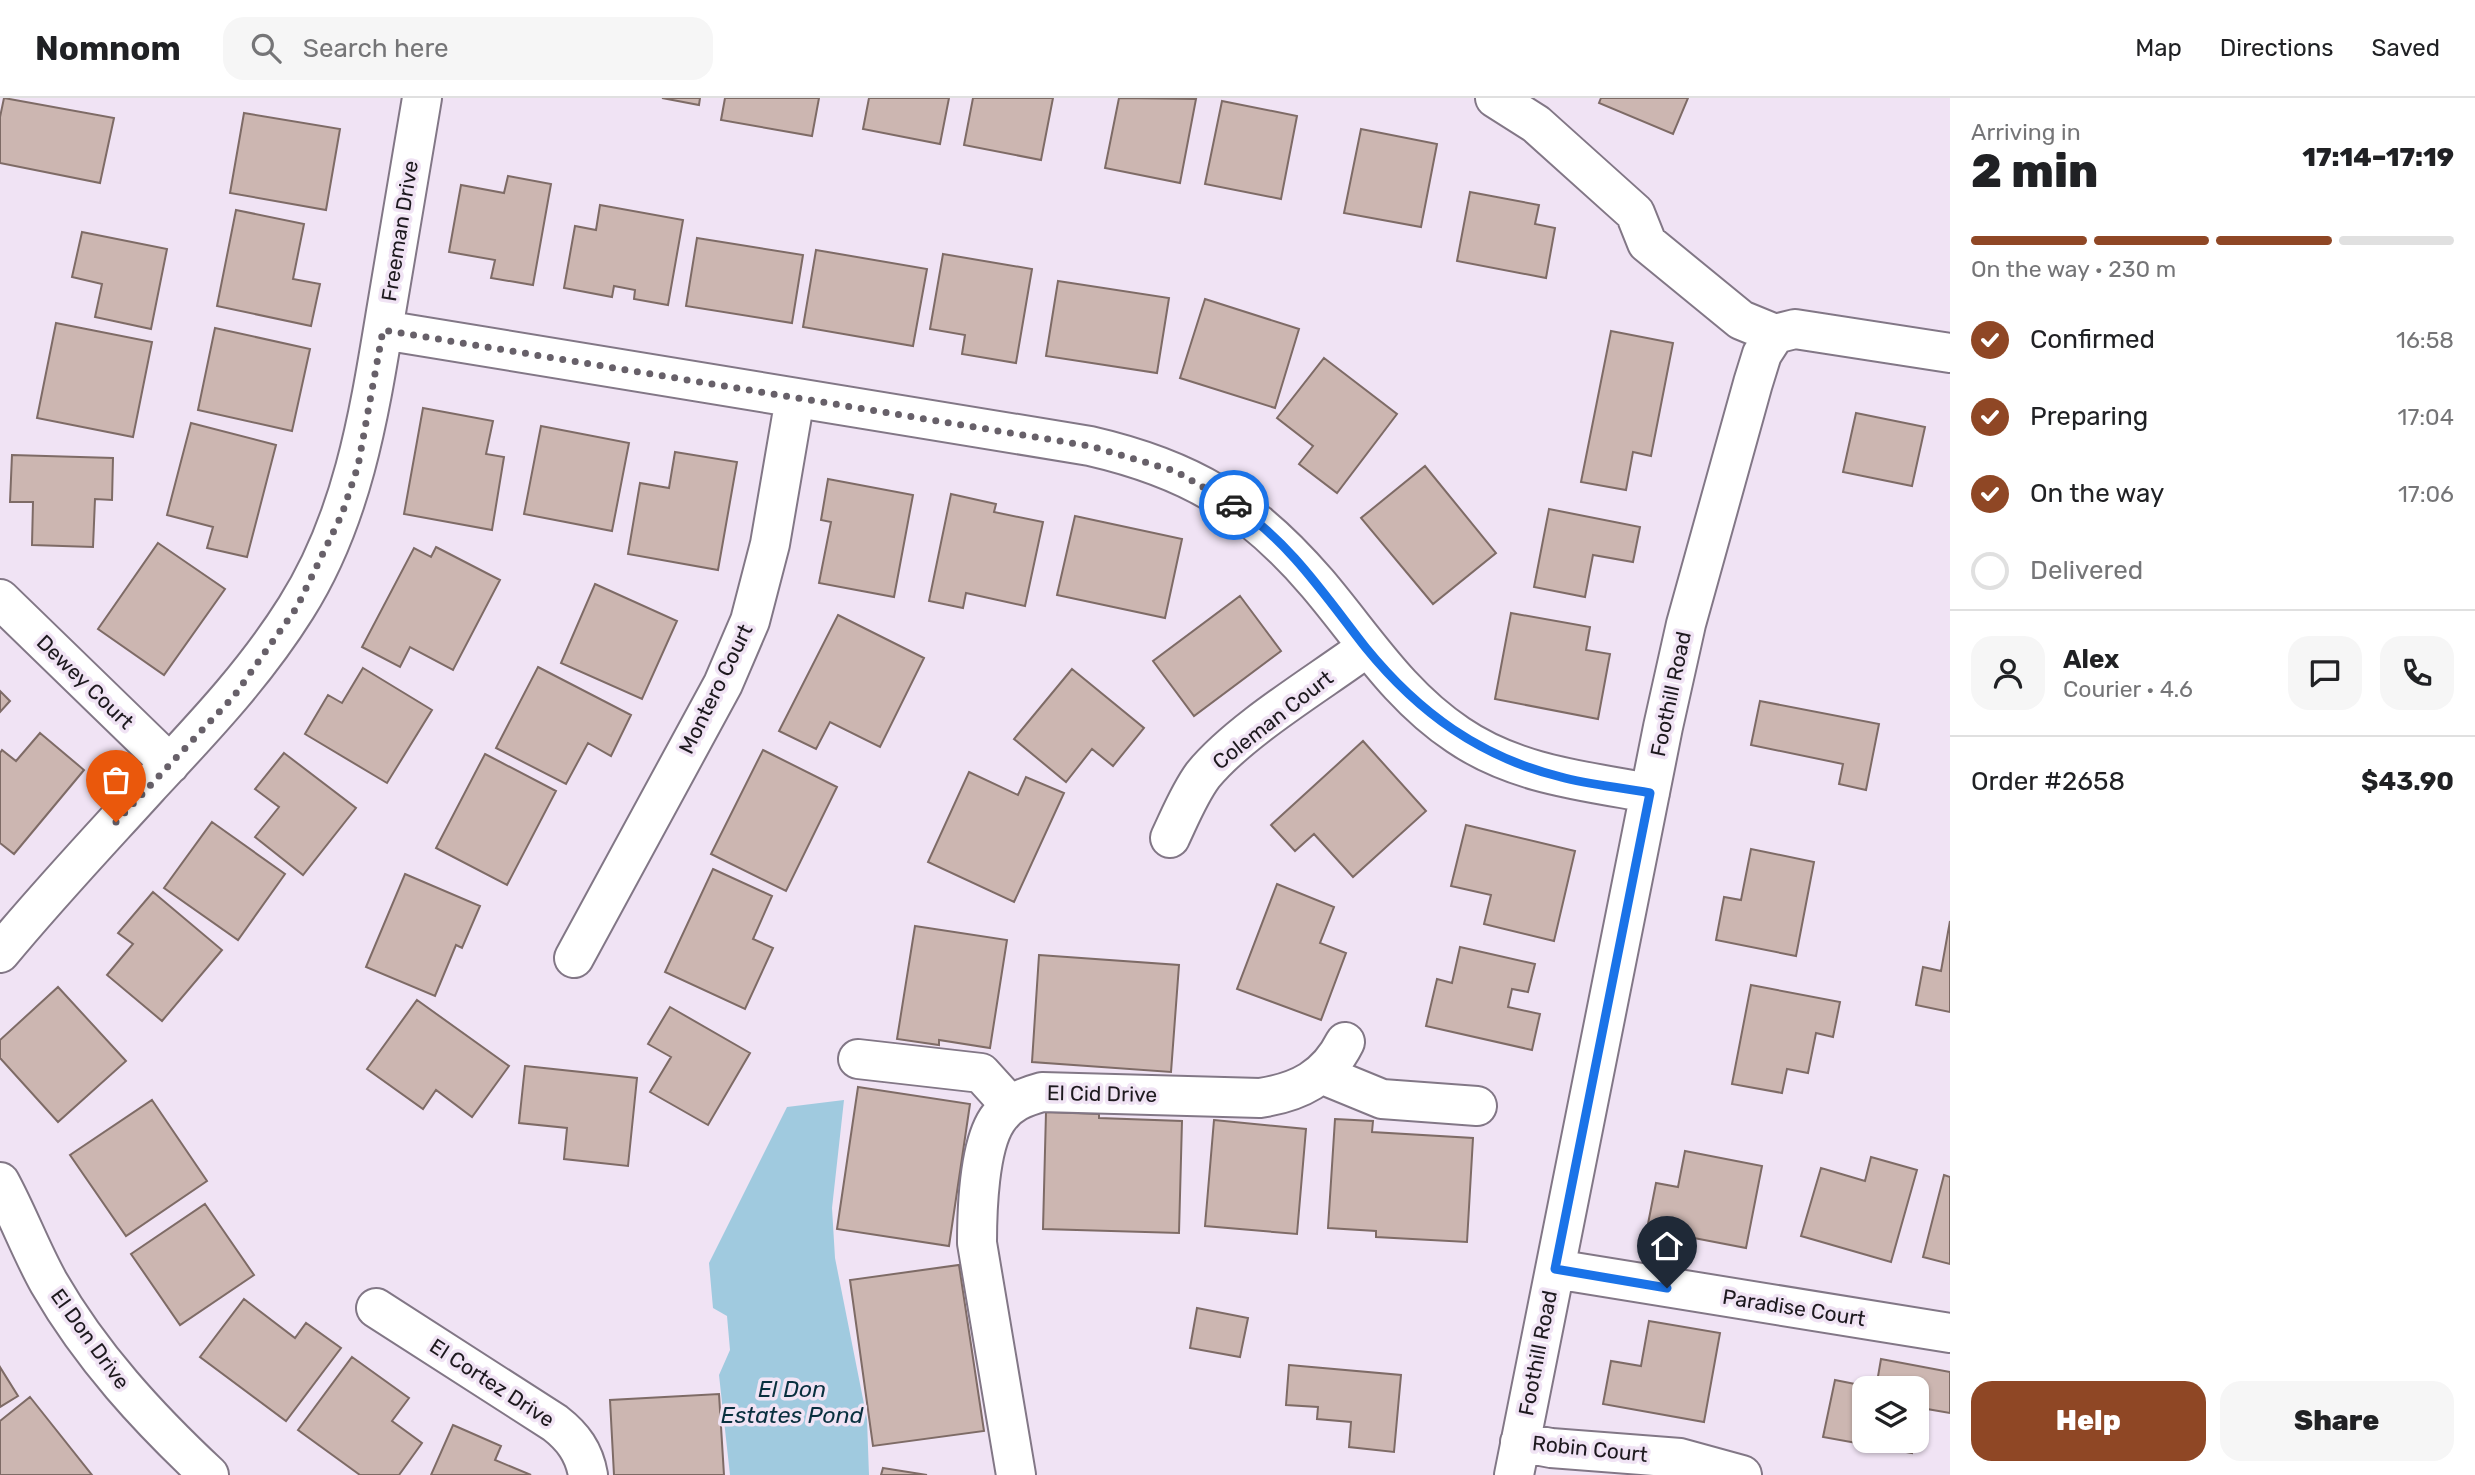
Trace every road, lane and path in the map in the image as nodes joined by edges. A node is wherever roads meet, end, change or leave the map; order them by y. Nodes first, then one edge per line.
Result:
1 (422, 98) edge
2 (1495, 98) edge
3 (383, 330) junction
4 (1775, 334) junction
5 (1950, 353) edge
6 (795, 398) junction
7 (0, 599) edge
8 (1366, 648) junction
9 (170, 764) junction
10 (1650, 793) junction
11 (1170, 838) dead end
12 (0, 953) edge
13 (574, 958) dead end
14 (1345, 1042) dead end
15 (858, 1059) dead end
16 (1321, 1074) junction
17 (1010, 1105) junction
18 (1477, 1106) dead end
19 (0, 1182) edge
20 (1555, 1269) junction
21 (376, 1308) dead end
22 (1950, 1333) edge
23 (1517, 1459) edge
24 (209, 1475) edge
25 (588, 1475) edge
26 (1016, 1475) edge
27 (1742, 1475) edge

1 - 3 street, Freeman Drive
2 - 4 street
3 - 6 street
3 - 9 street, Freeman Drive
4 - 5 street
4 - 10 street, Foothill Road
6 - 8 street
6 - 13 street, Montero Court
7 - 9 street, Dewey Court
8 - 10 street
8 - 11 street, Coleman Court
9 - 12 street, Freeman Drive
10 - 20 street, Foothill Road
14 - 16 street, El Cid Drive
15 - 17 street
16 - 17 street, El Cid Drive
16 - 18 street
17 - 26 street
19 - 24 street, El Don Drive
20 - 22 street, Paradise Court
20 - 23 street, Foothill Road
21 - 25 street, El Cortez Drive
23 - 27 street, Robin Court

